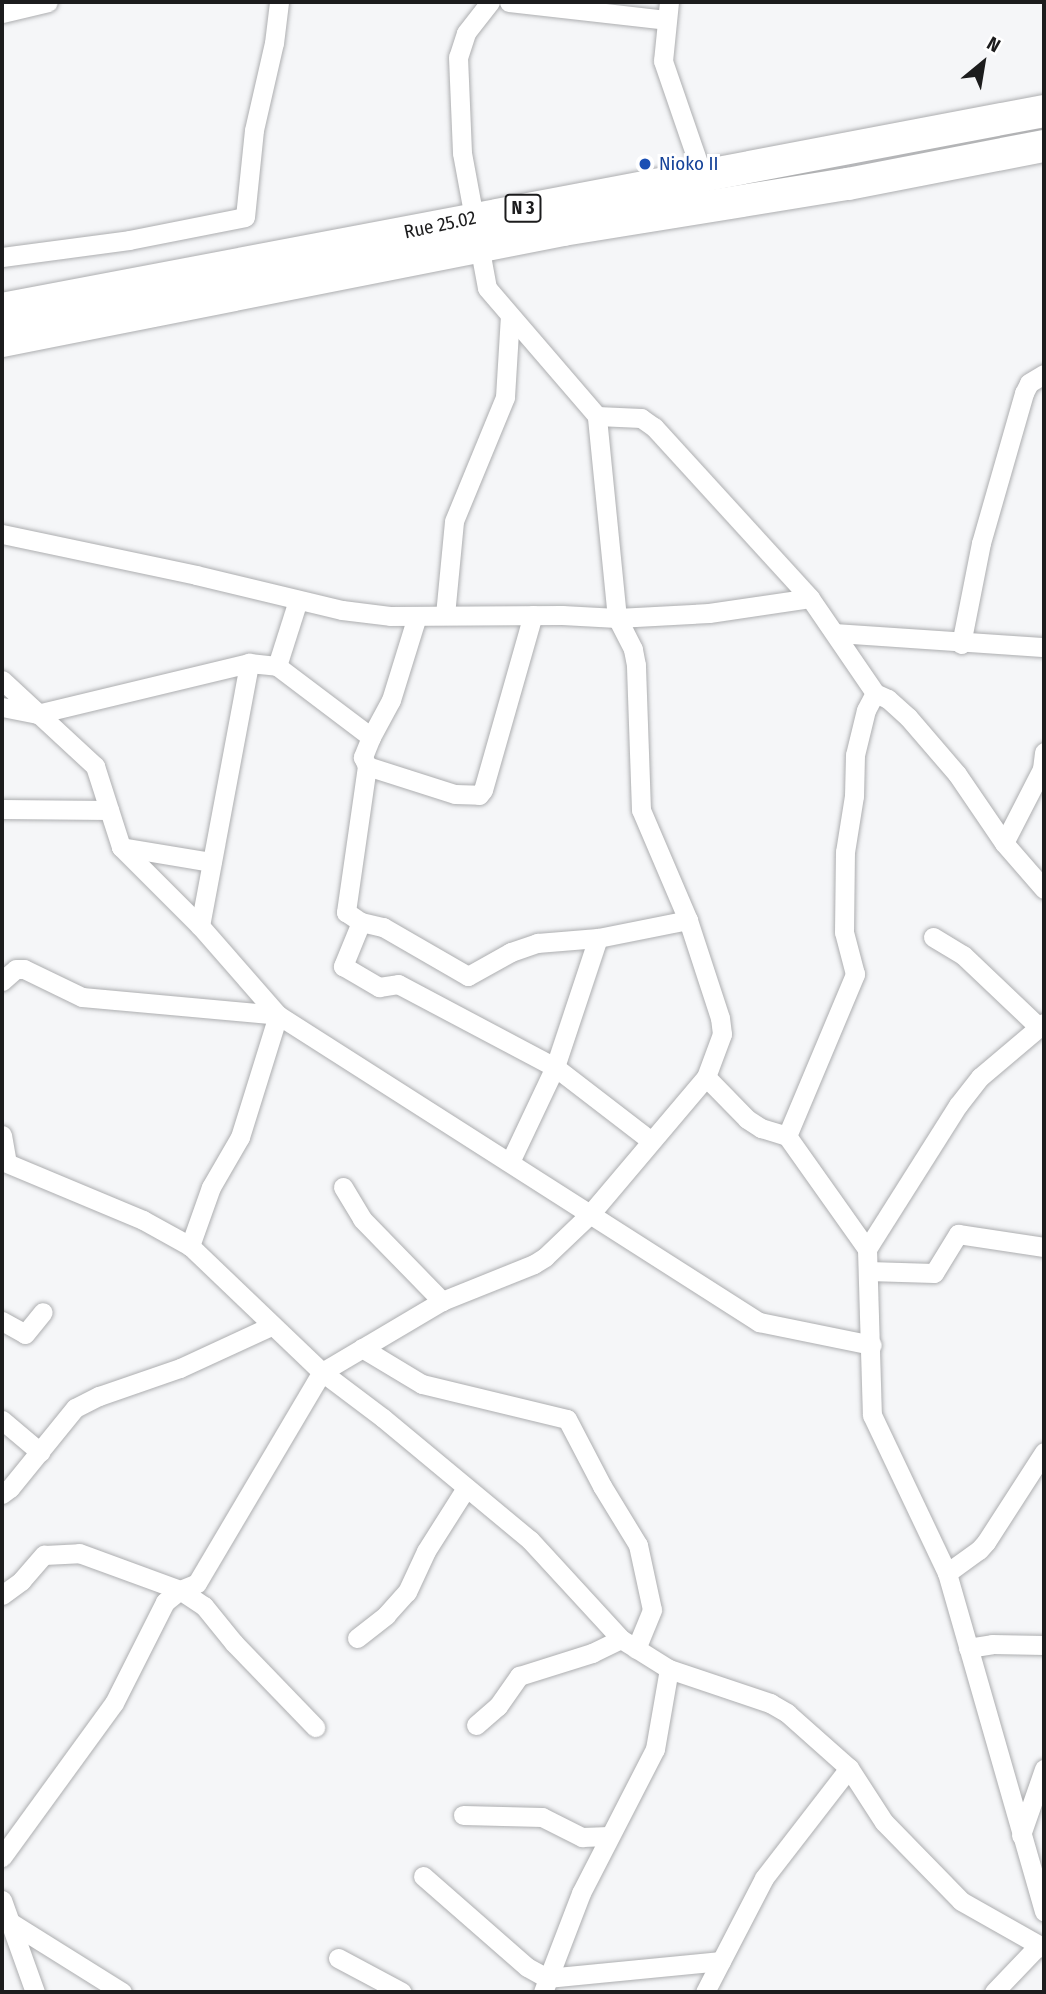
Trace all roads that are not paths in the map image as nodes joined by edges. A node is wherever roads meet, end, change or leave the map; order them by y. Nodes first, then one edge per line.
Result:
1 (48, 2) edge
2 (279, 2) edge
3 (491, 2) edge
4 (509, 2) edge
5 (668, 11) edge
6 (2, 13) edge
7 (1044, 111) edge
8 (1044, 146) edge
9 (702, 174) junction
10 (472, 218) junction
11 (479, 248) junction
12 (2, 257) edge
13 (2, 309) edge
14 (510, 316) junction
15 (2, 341) edge
16 (1043, 376) edge
17 (597, 416) junction
18 (2, 534) edge
19 (810, 598) junction
20 (298, 600) junction
21 (445, 615) junction
22 (533, 615) junction
23 (417, 616) junction
24 (617, 618) junction
25 (836, 633) junction
26 (961, 644) junction
27 (1044, 647) edge
28 (249, 663) junction
29 (277, 666) junction
30 (2, 680) edge
31 (875, 693) junction
32 (2, 707) edge
33 (37, 714) junction
34 (371, 737) junction
35 (1043, 764) edge
36 (367, 766) junction
37 (2, 809) edge
38 (109, 810) junction
39 (1004, 843) junction
40 (121, 848) junction
41 (212, 862) junction
42 (1044, 889) edge
43 (688, 920) junction
44 (361, 922) junction
45 (200, 926) junction
46 (933, 937) dead end
47 (598, 938) junction
48 (2, 981) edge
49 (278, 1015) junction
50 (1042, 1025) edge
51 (555, 1067) junction
52 (706, 1077) junction
53 (2, 1135) edge
54 (787, 1136) junction
55 (651, 1141) junction
56 (4, 1162) edge
57 (510, 1162) junction
58 (342, 1187) dead end
59 (591, 1213) junction
60 (190, 1245) junction
61 (1044, 1247) edge
62 (867, 1249) junction
63 (868, 1271) junction
64 (442, 1301) junction
65 (43, 1312) dead end
66 (2, 1321) edge
67 (271, 1326) junction
68 (872, 1345) junction
69 (362, 1348) junction
70 (322, 1372) junction
71 (2, 1420) edge
72 (40, 1452) junction
73 (1044, 1452) edge
74 (466, 1488) junction
75 (2, 1494) edge
76 (947, 1573) junction
77 (180, 1590) junction
78 (2, 1595) edge
79 (357, 1638) dead end
80 (629, 1644) junction
81 (1044, 1645) edge
82 (968, 1648) junction
83 (669, 1669) junction
84 (476, 1724) dead end
85 (315, 1727) dead end
86 (849, 1768) junction
87 (1044, 1769) edge
88 (463, 1815) dead end
89 (1021, 1835) junction
90 (609, 1836) junction
91 (2, 1857) edge
92 (423, 1876) dead end
93 (2, 1900) edge
94 (1044, 1911) edge
95 (10, 1922) junction
96 (1041, 1947) edge
97 (338, 1958) dead end
98 (721, 1961) junction
99 (545, 1985) edge
100 (28, 1989) edge
101 (122, 1992) edge
102 (402, 1992) edge
103 (705, 1992) edge
104 (994, 1992) edge

1 - 6 street
2 - 12 street
3 - 10 street
4 - 5 street
5 - 9 street
7 - 9 main road, Rue 25.02 / N 3
8 - 11 main road, N 3
9 - 10 main road, Rue 25.02 / N 3
10 - 11 street
10 - 13 main road, Rue 25.02 / N 3
11 - 14 street
11 - 15 main road, N 3
14 - 17 street
14 - 21 street
16 - 26 street
17 - 19 street
17 - 24 street
18 - 20 street
19 - 24 street
19 - 25 street
20 - 23 street
20 - 29 street
21 - 22 street
21 - 23 street
22 - 24 street
22 - 36 street
23 - 34 street
24 - 43 street
25 - 26 street
25 - 31 street
26 - 27 street
28 - 29 street
28 - 33 street
28 - 41 street
29 - 34 street
30 - 33 street
31 - 39 street
31 - 54 street
32 - 33 street
33 - 38 street
34 - 36 street
35 - 39 street
36 - 44 street
37 - 38 street
38 - 40 street
39 - 42 street
40 - 41 street
40 - 45 street
41 - 45 street
43 - 47 street
43 - 52 street
44 - 47 street
44 - 51 street
45 - 49 street
46 - 50 street
47 - 51 street
48 - 49 street
49 - 57 street
49 - 60 street
50 - 62 street
51 - 55 street
51 - 57 street
52 - 54 street
52 - 55 street
53 - 56 street
54 - 62 street
55 - 59 street
56 - 60 street
57 - 59 street
58 - 64 street
59 - 64 street
59 - 68 street
60 - 67 street
61 - 63 street
62 - 63 street
63 - 68 street
64 - 69 street
65 - 66 street
67 - 70 street
67 - 72 street
68 - 76 street
69 - 70 street
69 - 80 street
70 - 74 street
70 - 77 street
71 - 72 street
72 - 75 street
73 - 76 street
74 - 79 street
74 - 80 street
76 - 82 street
77 - 78 street
77 - 85 street
77 - 91 street
80 - 83 street
80 - 84 street
81 - 82 street
82 - 89 street
83 - 86 street
83 - 90 street
86 - 96 street
86 - 98 street
87 - 89 street
88 - 90 street
89 - 94 street
90 - 99 street
92 - 99 street
93 - 95 street
95 - 100 street
95 - 101 street
96 - 104 street
97 - 102 street
98 - 99 street
98 - 103 street

